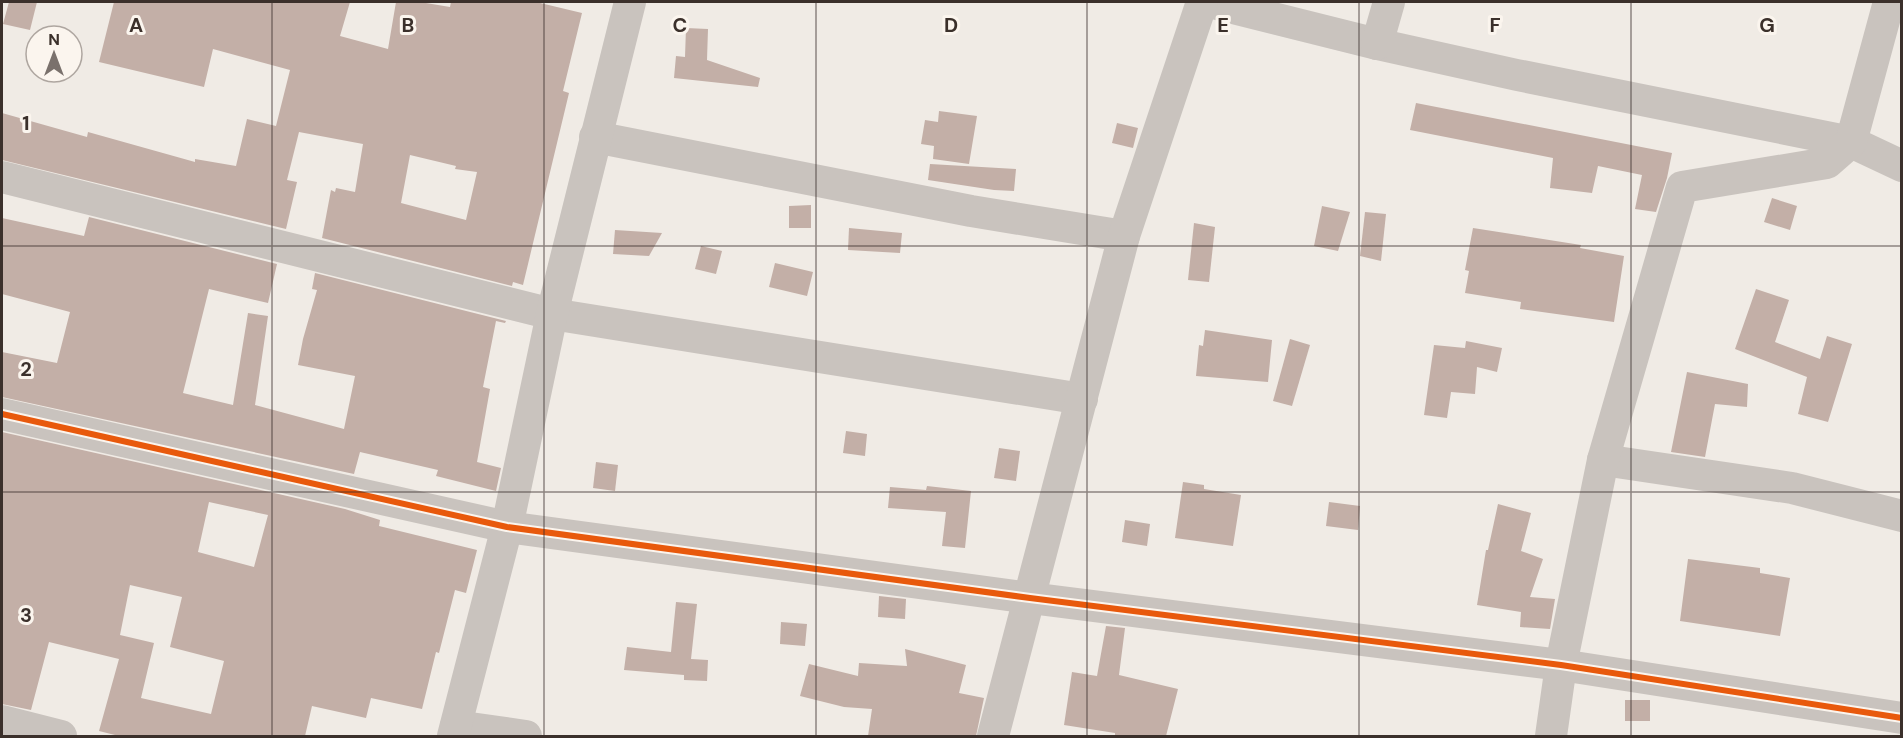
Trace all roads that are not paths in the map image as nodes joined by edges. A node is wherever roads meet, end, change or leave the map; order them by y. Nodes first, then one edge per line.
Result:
1 (630, 2) edge
2 (1202, 2) edge
3 (1209, 2) edge
4 (1389, 2) edge
5 (1889, 2) edge
6 (1377, 44) junction
7 (595, 137) junction
8 (1851, 142) junction
9 (1902, 166) edge
10 (2, 177) edge
11 (1124, 236) junction
12 (552, 314) junction
13 (1082, 399) junction
14 (2, 414) edge
15 (1603, 460) junction
16 (1902, 516) edge
17 (507, 527) junction
18 (1030, 598) junction
19 (1561, 665) junction
20 (1902, 718) edge
21 (2, 722) edge
22 (455, 731) edge
23 (61, 736) edge
24 (526, 736) edge
25 (993, 736) edge
26 (1551, 736) edge

1 - 7 street
2 - 11 street
3 - 6 street
4 - 6 street
5 - 8 street
6 - 8 street
7 - 11 street
7 - 12 street
8 - 9 street
8 - 15 street
10 - 12 street
11 - 13 street
12 - 13 street
12 - 17 street
13 - 18 street
14 - 17 street
15 - 16 street
15 - 19 street
17 - 18 street
17 - 22 street
18 - 19 street
18 - 25 street
19 - 20 street
19 - 26 street
21 - 23 street
22 - 24 street

